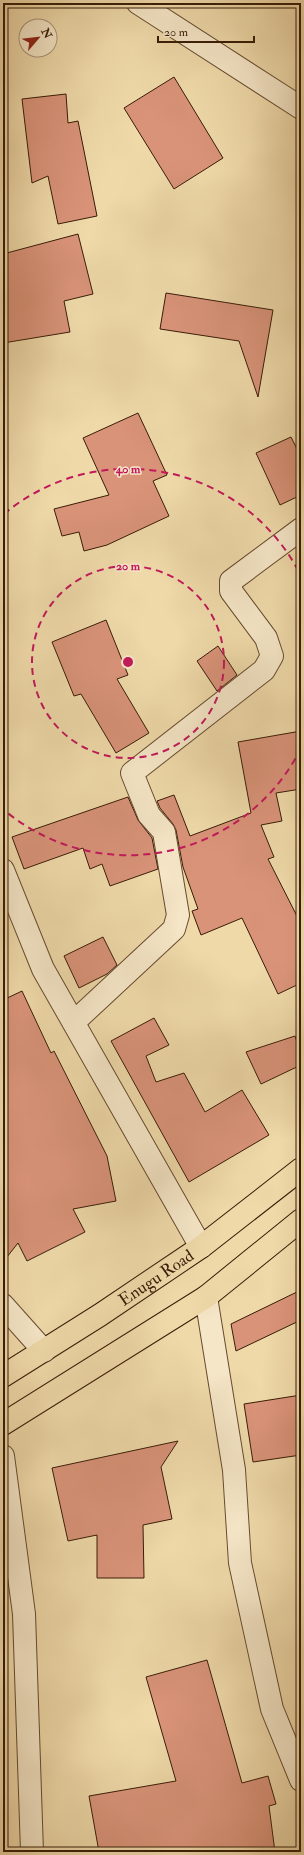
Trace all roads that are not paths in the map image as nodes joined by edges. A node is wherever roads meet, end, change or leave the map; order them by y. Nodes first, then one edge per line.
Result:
1 (138, 3) edge
2 (301, 108) edge
3 (301, 529) edge
4 (3, 870) edge
5 (74, 1022) junction
6 (301, 1169) edge
7 (301, 1220) edge
8 (201, 1247) junction
9 (206, 1297) junction
10 (3, 1305) edge
11 (44, 1351) junction
12 (3, 1376) edge
13 (3, 1424) edge
14 (3, 1456) edge
15 (301, 1780) edge
16 (32, 1852) edge

1 - 2 street
3 - 5 street
4 - 5 street
5 - 8 street
6 - 8 main road, Enugu Road
7 - 9 main road
8 - 11 main road, Enugu Road
9 - 13 main road
9 - 15 street
10 - 11 street
11 - 12 main road, Enugu Road
14 - 16 street

